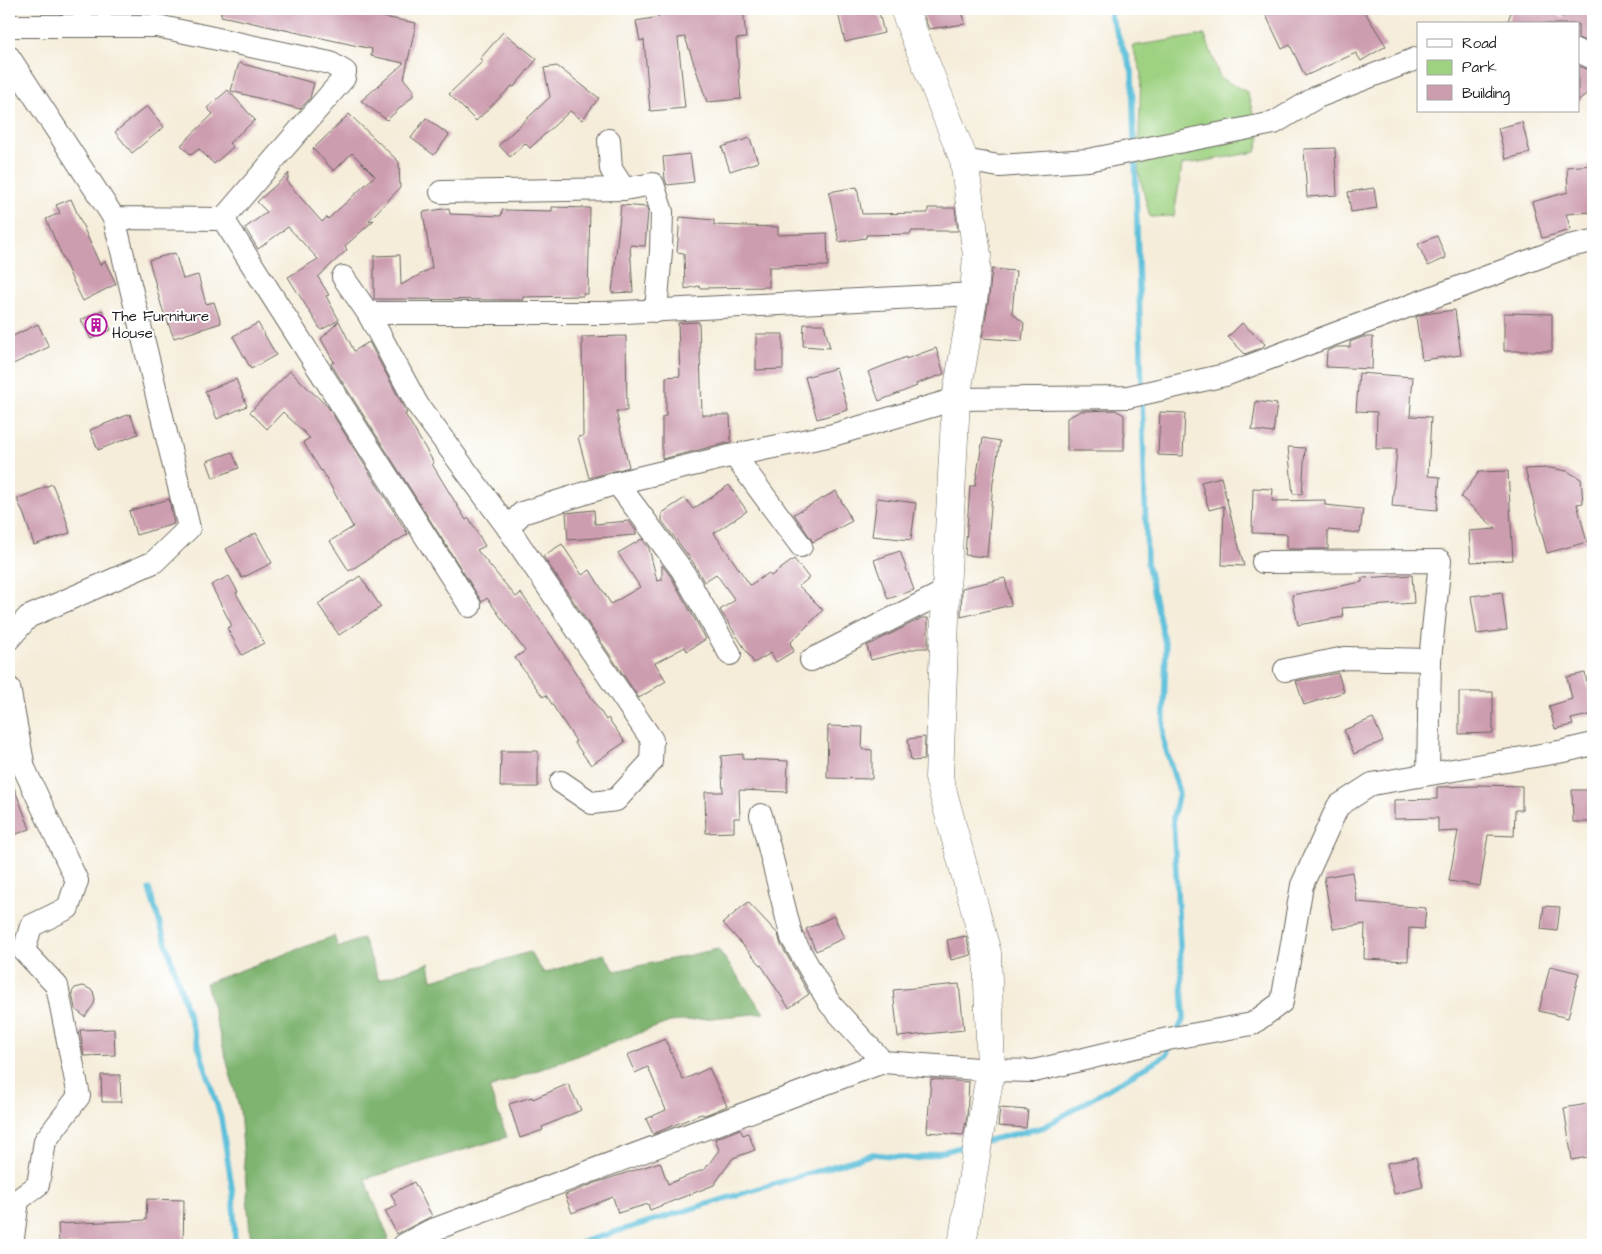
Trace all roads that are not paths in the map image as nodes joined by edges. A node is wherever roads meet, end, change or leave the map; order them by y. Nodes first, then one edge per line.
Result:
1 (904, 9) edge
2 (9, 26) edge
3 (1580, 52) edge
4 (9, 57) edge
5 (1417, 58) edge
6 (1593, 58) edge
7 (609, 140) dead end
8 (964, 160) junction
9 (624, 188) junction
10 (441, 192) dead end
11 (114, 218) junction
12 (223, 219) junction
13 (1593, 241) edge
14 (343, 277) dead end
15 (974, 294) junction
16 (656, 311) junction
17 (368, 313) junction
18 (956, 399) junction
19 (734, 454) junction
20 (617, 483) junction
21 (508, 528) junction
22 (800, 546) dead end
23 (1263, 562) dead end
24 (946, 591) junction
25 (470, 606) dead end
26 (9, 639) edge
27 (730, 654) dead end
28 (811, 660) dead end
29 (1430, 660) junction
30 (1285, 670) dead end
31 (9, 688) edge
32 (1593, 744) edge
33 (1428, 774) junction
34 (561, 782) dead end
35 (761, 815) dead end
36 (883, 1062) junction
37 (991, 1070) junction
38 (12, 1245) edge
39 (404, 1245) edge
40 (962, 1245) edge

1 - 8 street
2 - 12 street
3 - 6 street
4 - 11 street
5 - 8 street
7 - 9 street
8 - 15 street
9 - 10 street
9 - 16 street
11 - 12 street
11 - 26 street
12 - 25 street
13 - 18 street
14 - 17 street
15 - 16 street
15 - 18 street
16 - 17 street
17 - 21 street
18 - 19 street
18 - 24 street
19 - 20 street
19 - 22 street
20 - 21 street
20 - 27 street
21 - 34 street
23 - 29 street
24 - 28 street
24 - 37 street
29 - 30 street
29 - 33 street
31 - 38 street
32 - 33 street
33 - 37 street
35 - 36 street
36 - 37 street
36 - 39 street
37 - 40 street

